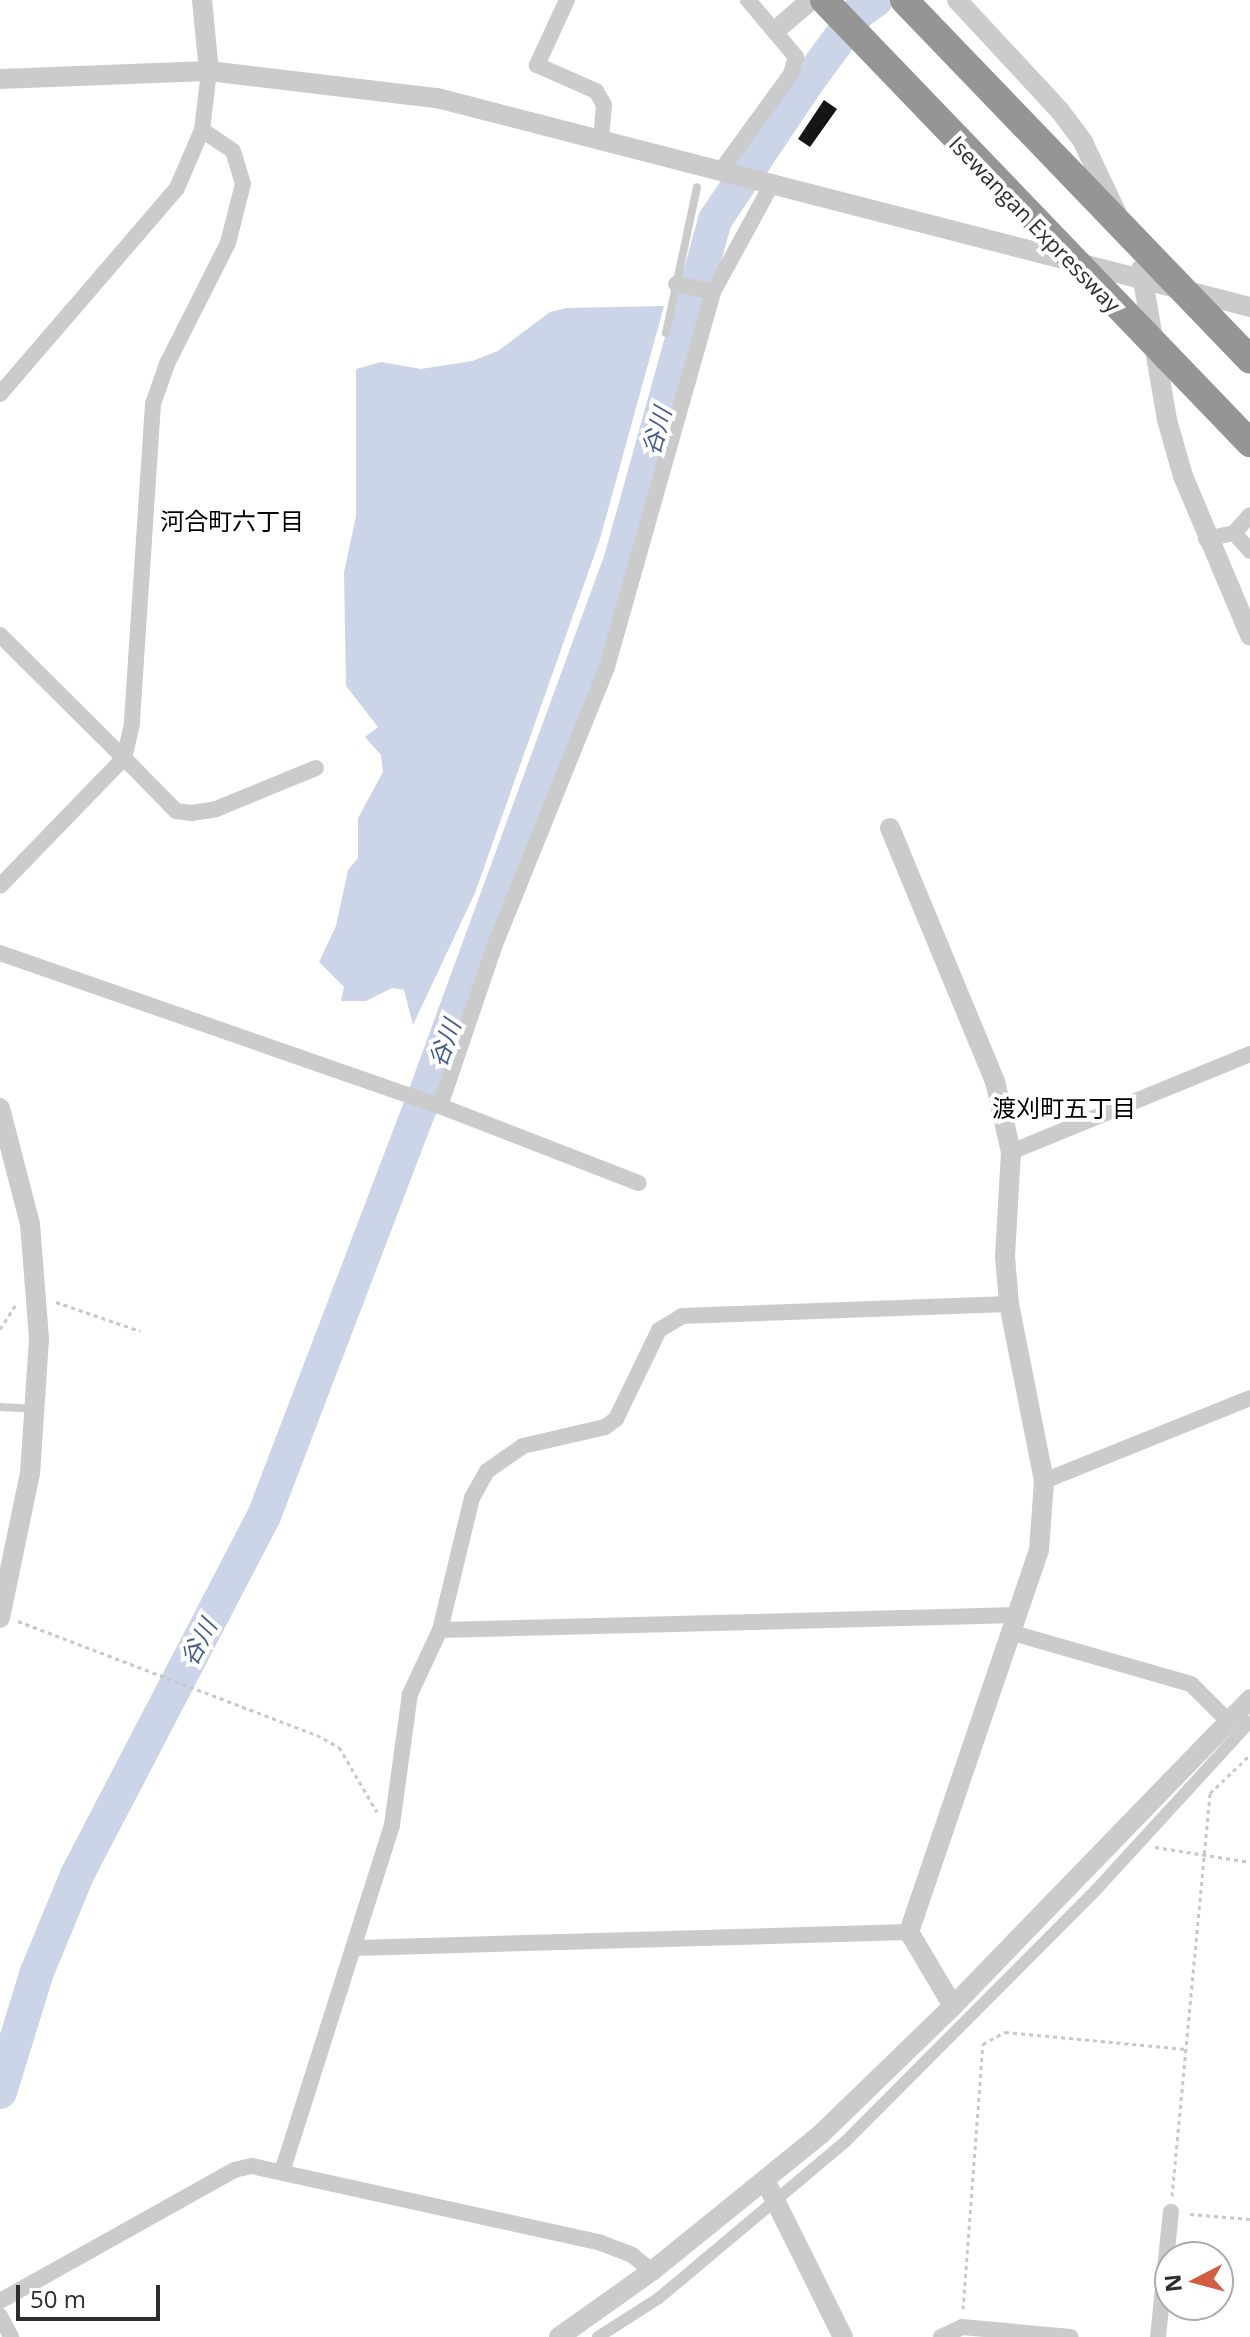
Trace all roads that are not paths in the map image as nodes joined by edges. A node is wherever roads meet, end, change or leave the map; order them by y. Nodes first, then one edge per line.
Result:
1 (202, 0) edge
2 (567, 0) edge
3 (748, 0) edge
4 (811, 0) edge
5 (824, 0) edge
6 (904, 0) edge
7 (957, 0) edge
8 (776, 30) junction
9 (209, 71) junction
10 (0, 79) edge
11 (202, 130) junction
12 (601, 137) junction
13 (723, 169) junction
14 (773, 182) junction
15 (697, 187) dead end
16 (1146, 281) junction
17 (676, 284) junction
18 (709, 292) junction
19 (1250, 307) edge
20 (666, 333) dead end
21 (1250, 360) edge
22 (0, 394) edge
23 (1250, 443) edge
24 (1250, 515) edge
25 (1234, 533) junction
26 (1206, 539) junction
27 (1250, 551) edge
28 (0, 635) edge
29 (1250, 635) edge
30 (124, 758) junction
31 (316, 768) dead end
32 (890, 828) dead end
33 (0, 886) edge
34 (0, 953) edge
35 (1250, 1054) edge
36 (436, 1105) junction
37 (0, 1108) edge
38 (1011, 1152) junction
39 (639, 1183) dead end
40 (1009, 1304) junction
41 (1250, 1398) edge
42 (0, 1407) edge
43 (38, 1410) junction
44 (1044, 1481) junction
45 (0, 1616) edge
46 (1016, 1624) junction
47 (440, 1630) junction
48 (1250, 1699) edge
49 (1228, 1721) junction
50 (1250, 1722) edge
51 (909, 1932) junction
52 (356, 1948) junction
53 (953, 2006) junction
54 (282, 2172) junction
55 (765, 2180) junction
56 (774, 2201) junction
57 (1171, 2212) road end
58 (652, 2271) junction
59 (0, 2301) edge
60 (0, 2316) edge
61 (11, 2337) edge
62 (559, 2337) edge
63 (598, 2337) edge
64 (843, 2337) edge
65 (941, 2337) edge
66 (1071, 2337) edge
67 (1158, 2337) edge

1 - 9 street
2 - 12 street
3 - 8 street
4 - 8 street
5 - 23 highway, Isewangan Expressway, bridge
6 - 21 highway, bridge
7 - 16 street
8 - 13 street
9 - 10 street
9 - 11 street
9 - 12 street
11 - 22 street
11 - 30 street
12 - 13 street
13 - 14 street
14 - 16 street
14 - 18 street
15 - 17 lane
16 - 19 street
16 - 26 street
17 - 18 street
17 - 20 lane
18 - 36 street
24 - 25 street
25 - 26 street
25 - 27 street
26 - 29 street
28 - 30 street
30 - 31 street
30 - 33 street
32 - 38 street
34 - 36 street
35 - 38 street
36 - 39 street
37 - 43 street
38 - 40 street
40 - 44 street
40 - 47 street
41 - 44 street
42 - 43 lane
43 - 45 street
44 - 46 street
46 - 47 street
46 - 49 street
46 - 51 street
47 - 52 street
48 - 49 street
49 - 53 street
50 - 56 street
51 - 52 street
51 - 53 street
52 - 54 street
53 - 55 street
54 - 58 street
54 - 59 street
55 - 56 street
55 - 58 street
56 - 63 street
56 - 64 street
57 - 67 street
58 - 62 street
60 - 61 street
65 - 66 street

